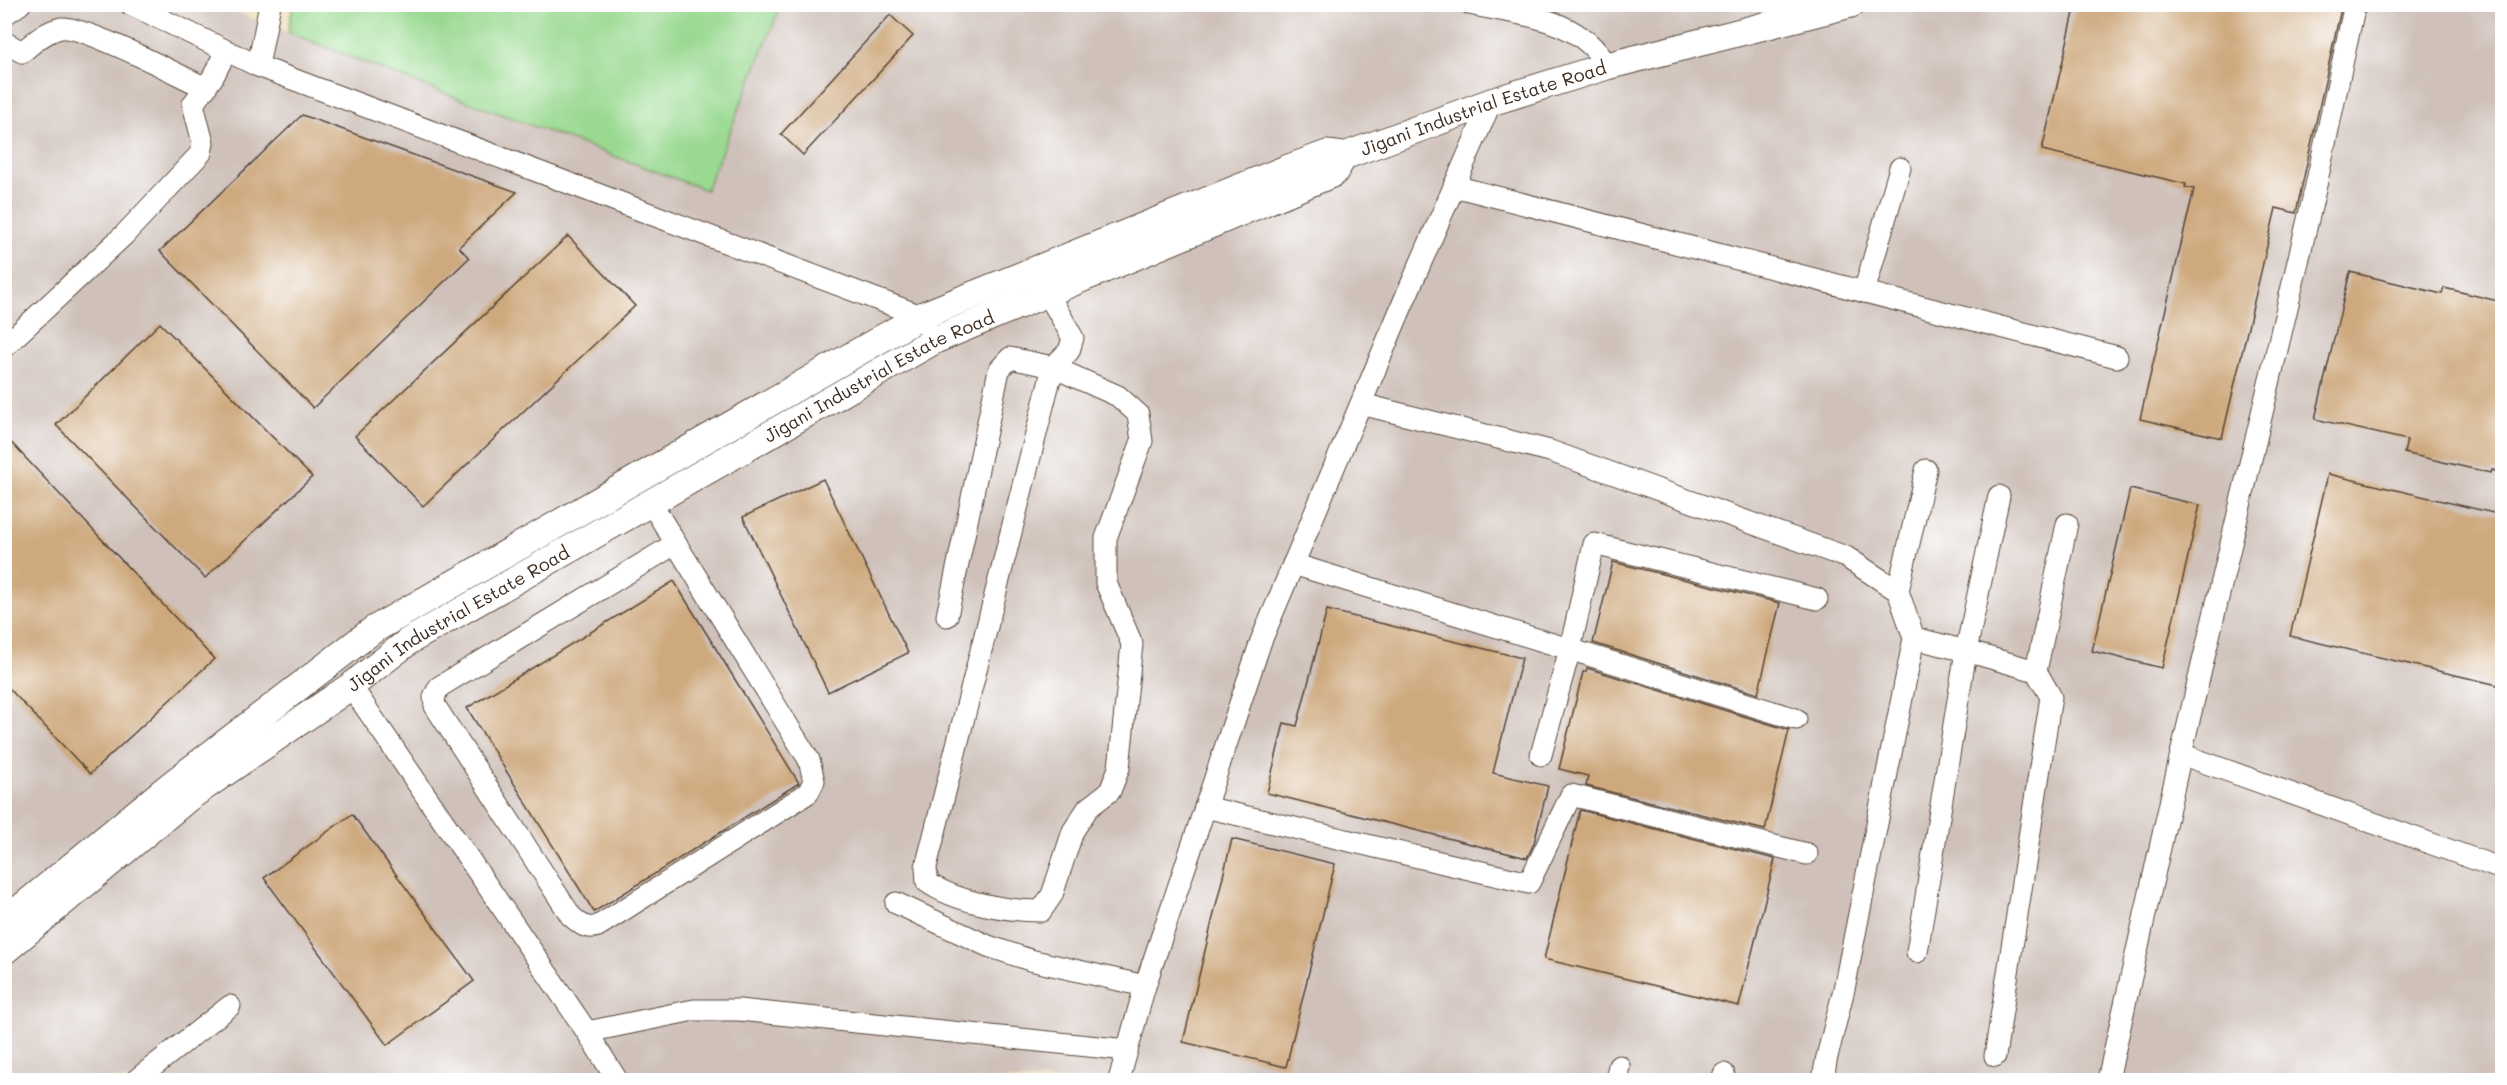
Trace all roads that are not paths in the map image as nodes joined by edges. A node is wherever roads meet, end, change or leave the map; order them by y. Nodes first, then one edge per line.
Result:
1 (20, 4) edge
2 (130, 4) edge
3 (270, 4) edge
4 (1470, 4) edge
5 (1851, 4) edge
6 (2355, 4) edge
7 (4, 15) edge
8 (4, 42) edge
9 (226, 51) junction
10 (258, 66) junction
11 (1607, 66) junction
12 (206, 88) junction
13 (1491, 102) junction
14 (1344, 156) junction
15 (1900, 168) dead end
16 (1454, 186) junction
17 (1864, 292) junction
18 (1048, 294) junction
19 (921, 316) junction
20 (935, 340) junction
21 (4, 347) edge
22 (2117, 357) dead end
23 (1053, 367) junction
24 (1360, 404) junction
25 (1926, 470) dead end
26 (1999, 496) dead end
27 (651, 503) junction
28 (2067, 524) dead end
29 (675, 544) junction
30 (1293, 564) junction
31 (1898, 591) junction
32 (1817, 599) dead end
33 (947, 616) dead end
34 (1914, 638) junction
35 (1570, 649) junction
36 (1966, 651) junction
37 (2036, 671) junction
38 (351, 686) junction
39 (1796, 719) dead end
40 (2181, 754) junction
41 (1541, 755) dead end
42 (1205, 807) junction
43 (1807, 854) dead end
44 (2502, 869) edge
45 (896, 903) dead end
46 (4, 922) edge
47 (4, 951) edge
48 (1917, 952) dead end
49 (1145, 986) junction
50 (230, 1006) dead end
51 (587, 1032) junction
52 (1126, 1050) junction
53 (1995, 1056) dead end
54 (136, 1080) edge
55 (617, 1080) edge
56 (1119, 1080) edge
57 (1823, 1080) edge
58 (2108, 1080) edge

1 - 7 street
2 - 9 street
3 - 10 street
4 - 11 street
5 - 11 main road, Jigani Industrial Estate Road
6 - 40 street
8 - 12 street
9 - 10 street
9 - 12 street
10 - 19 street
11 - 13 main road, Jigani Industrial Estate Road
12 - 21 street
13 - 14 main road, Jigani Industrial Estate Road
13 - 16 street
14 - 18 main road, Jigani Industrial Estate Road
14 - 19 main road, Jigani Industrial Estate Road
15 - 17 street
16 - 17 street
16 - 24 street
17 - 22 street
18 - 20 main road, Jigani Industrial Estate Road
18 - 23 street
19 - 20 street
19 - 46 main road, Jigani Industrial Estate Road
20 - 27 main road, Jigani Industrial Estate Road
23 - 23 street
23 - 33 street
24 - 30 street
24 - 31 street
25 - 31 street
26 - 36 street
27 - 29 street
27 - 38 main road, Jigani Industrial Estate Road
28 - 37 street
29 - 29 street
30 - 35 street
30 - 42 street
31 - 34 street
32 - 35 street
34 - 36 street
34 - 57 street
35 - 39 street
35 - 41 street
36 - 37 street
36 - 48 street
37 - 53 street
38 - 47 main road, Jigani Industrial Estate Road
38 - 51 street
40 - 44 street
40 - 58 street
42 - 43 street
42 - 49 street
45 - 49 street
49 - 52 street
50 - 54 street
51 - 52 street
51 - 55 street
52 - 56 street

